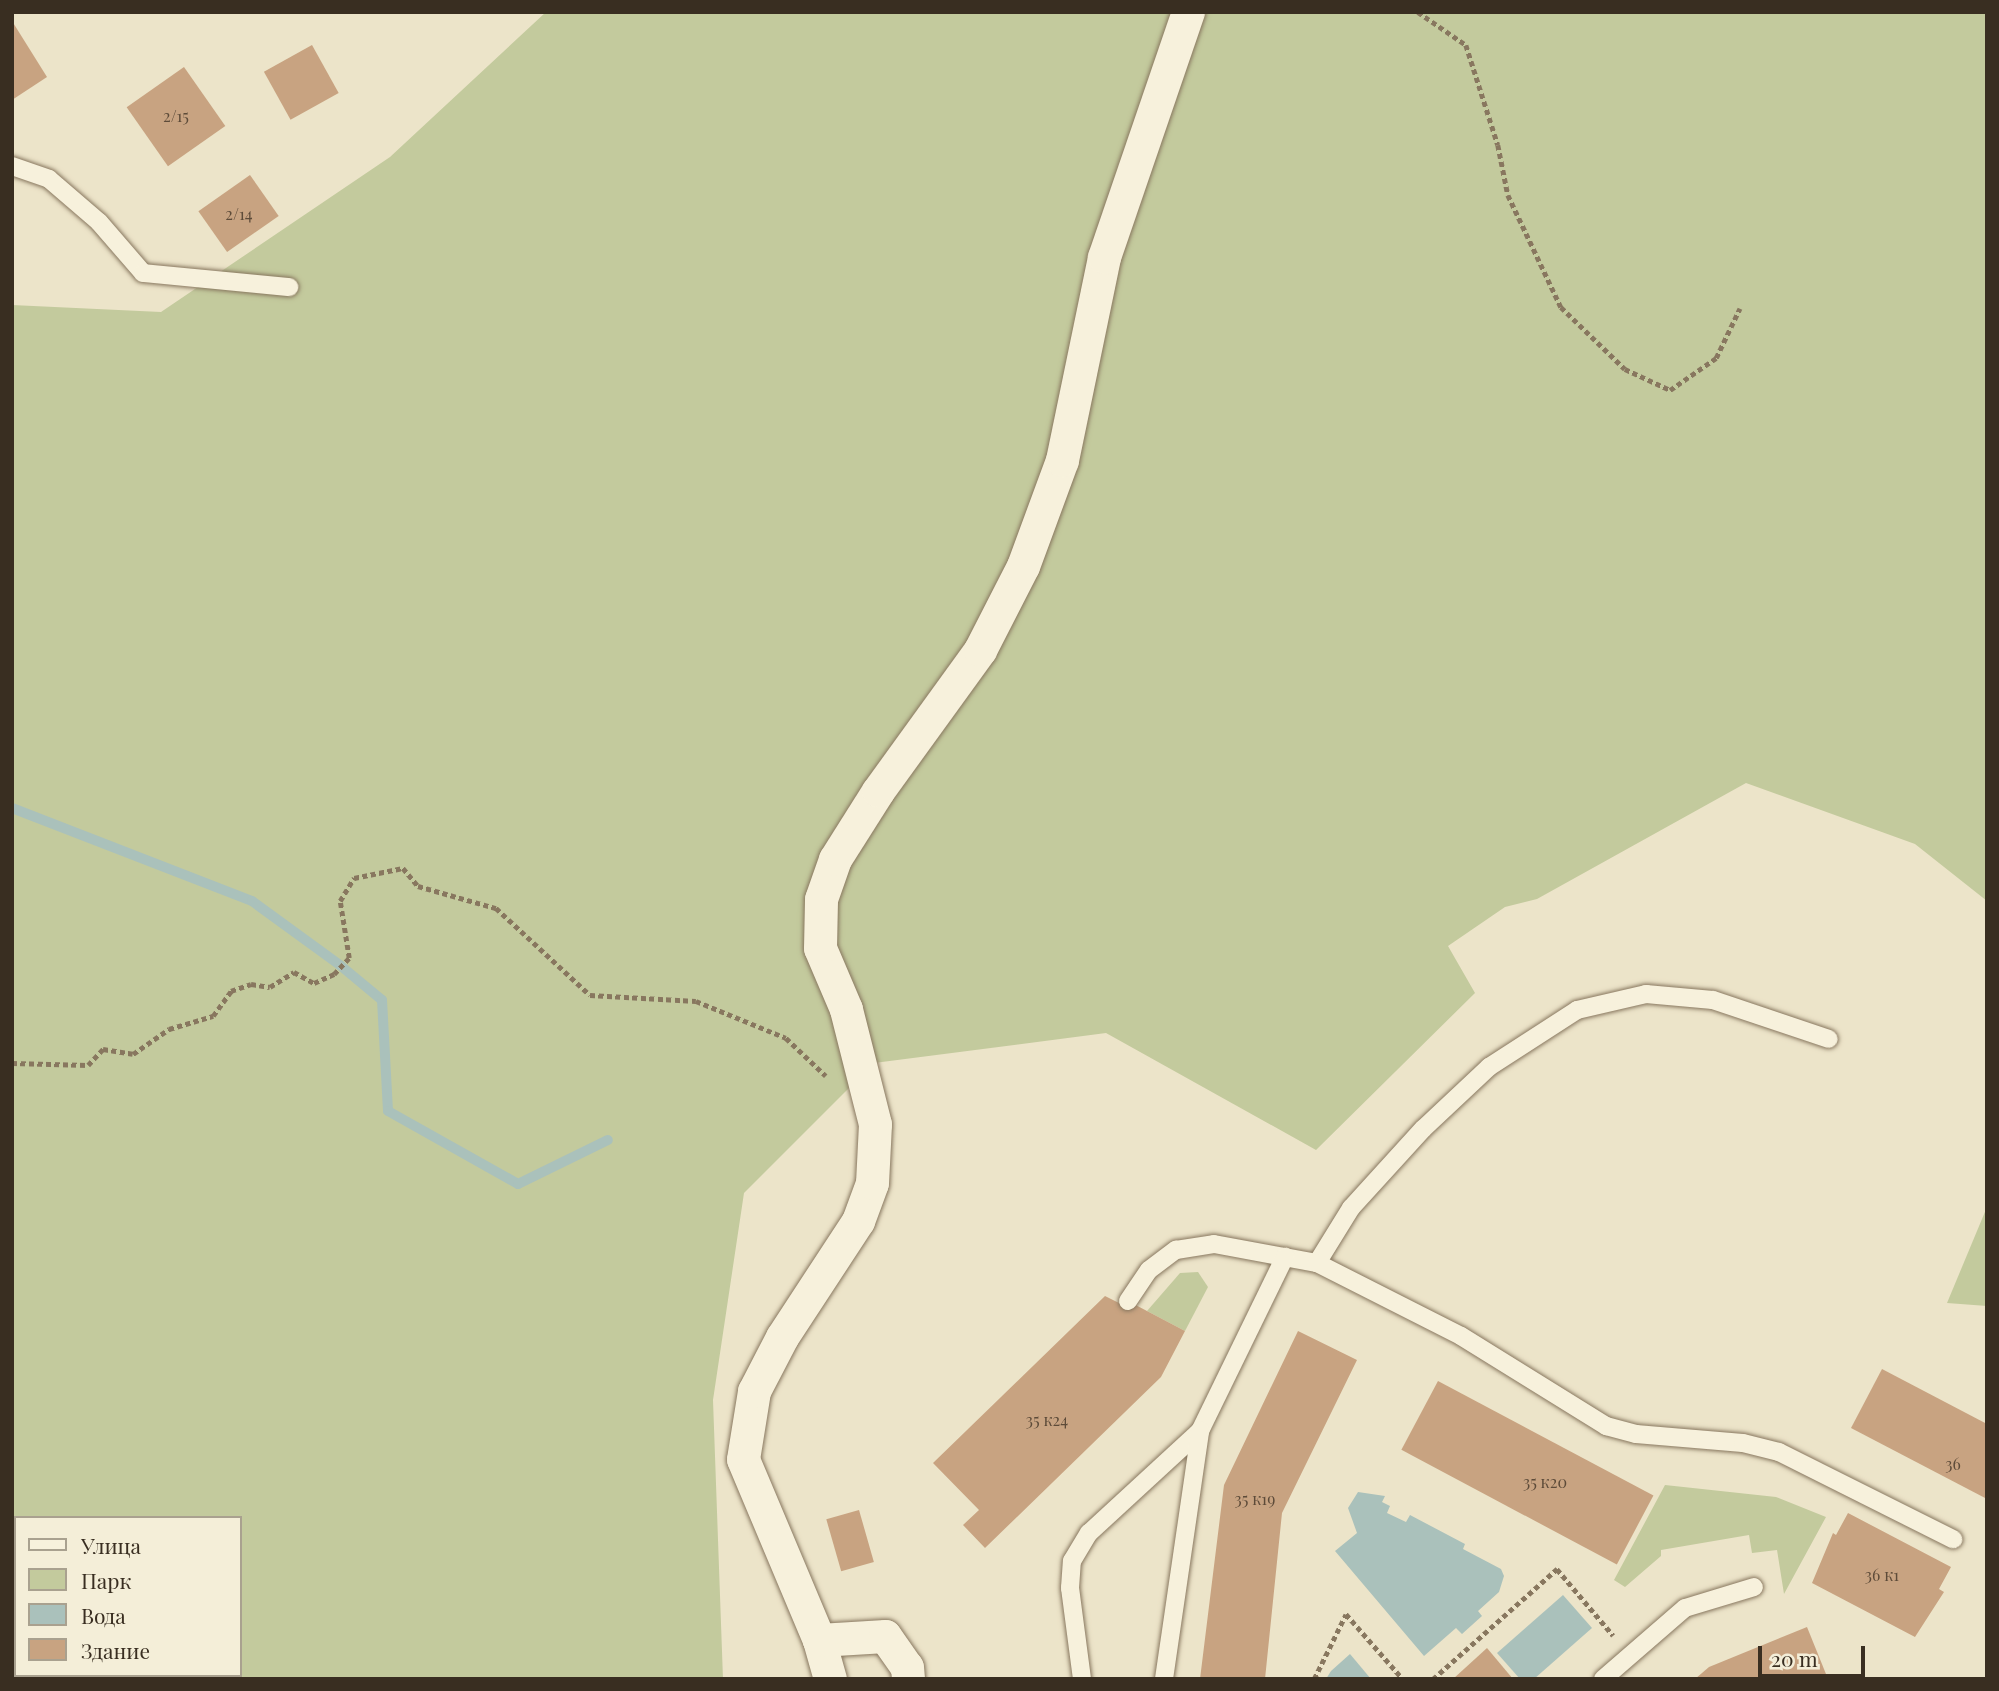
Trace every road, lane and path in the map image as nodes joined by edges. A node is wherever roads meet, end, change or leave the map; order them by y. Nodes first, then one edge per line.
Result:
1 (1188, 12) edge
2 (1418, 12) edge
3 (12, 166) edge
4 (289, 287) dead end
5 (1740, 308) dead end
6 (1829, 1040) dead end
7 (12, 1063) edge
8 (835, 1086) dead end
9 (1285, 1256) junction
10 (1317, 1263) junction
11 (1128, 1301) dead end
12 (1200, 1431) junction
13 (1953, 1539) dead end
14 (1754, 1587) dead end
15 (1617, 1639) dead end
16 (819, 1640) junction
17 (830, 1679) edge
18 (908, 1679) edge
19 (1082, 1679) edge
20 (1164, 1679) edge
21 (1314, 1679) edge
22 (1403, 1679) edge
23 (1433, 1679) edge
24 (1603, 1679) edge

1 - 16 street
2 - 5 path
3 - 4 lane
6 - 10 lane
7 - 8 path
9 - 10 lane
9 - 11 lane
9 - 12 lane
10 - 13 lane
12 - 19 lane
12 - 20 lane
14 - 24 lane
15 - 23 path
16 - 17 street
16 - 18 street
21 - 22 path

